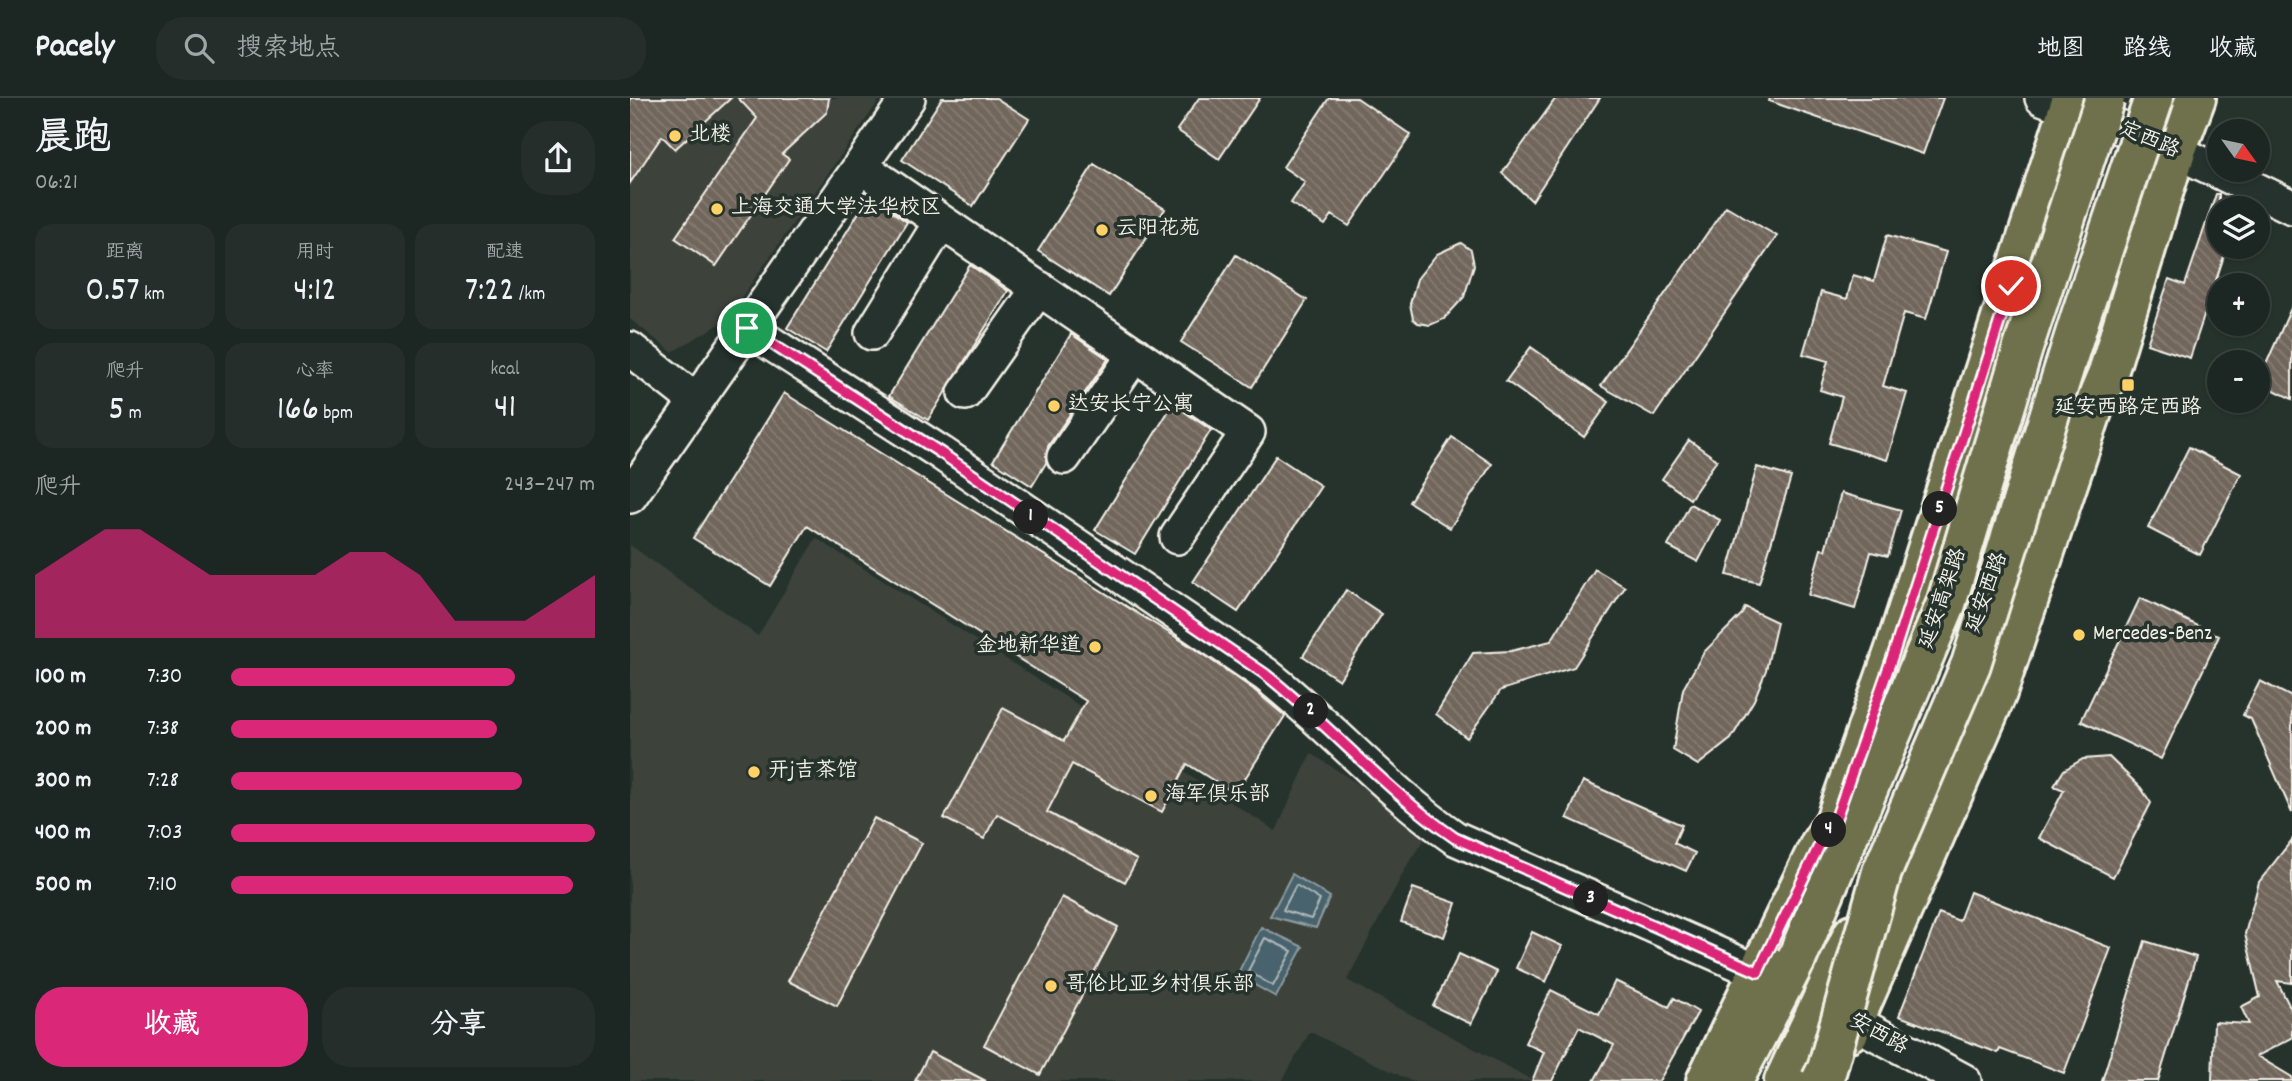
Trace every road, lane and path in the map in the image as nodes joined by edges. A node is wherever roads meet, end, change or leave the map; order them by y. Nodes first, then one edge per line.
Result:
1 (908, 98) edge
2 (2105, 98) edge
3 (2154, 98) edge
4 (2165, 98) edge
5 (2178, 98) edge
6 (2196, 98) edge
7 (2061, 101) edge
8 (2163, 145) junction
9 (860, 166) junction
10 (2292, 207) edge
11 (941, 222) junction
12 (1039, 288) junction
13 (2081, 315) junction
14 (747, 328) junction
15 (872, 333) dead end
16 (630, 349) edge
17 (1135, 354) junction
18 (965, 393) dead end
19 (696, 401) junction
20 (1064, 457) dead end
21 (630, 496) edge
22 (2058, 513) junction
23 (1177, 537) dead end
24 (1986, 598) junction
25 (1882, 872) junction
26 (1758, 972) junction
27 (1842, 1016) junction
28 (1706, 1081) edge
29 (1733, 1081) edge
30 (1784, 1081) edge
31 (1793, 1081) edge
32 (1823, 1081) edge
33 (1964, 1081) edge

1 - 9 street
2 - 29 main road, 延安高架路, bridge
3 - 13 main road, 延安高架路, bridge
4 - 8 main road, 延安西路
5 - 13 main road, bridge
6 - 8 main road
7 - 8 street, 定西路
7 - 26 main road
8 - 10 street, 定西路
8 - 22 main road
8 - 24 main road, 延安西路
9 - 11 street
9 - 14 street
11 - 12 street
11 - 15 street
12 - 17 street
12 - 18 street
13 - 25 main road, 延安高架路, bridge
14 - 19 street
14 - 26 street
16 - 19 street
17 - 20 street
17 - 23 street
19 - 21 street
22 - 24 main road
22 - 27 main road
24 - 27 main road, 延安西路
25 - 30 main road, 延安高架路, bridge
25 - 32 main road, bridge
26 - 28 main road
27 - 31 main road, 延安西路
27 - 32 main road
27 - 33 street, 安西路

